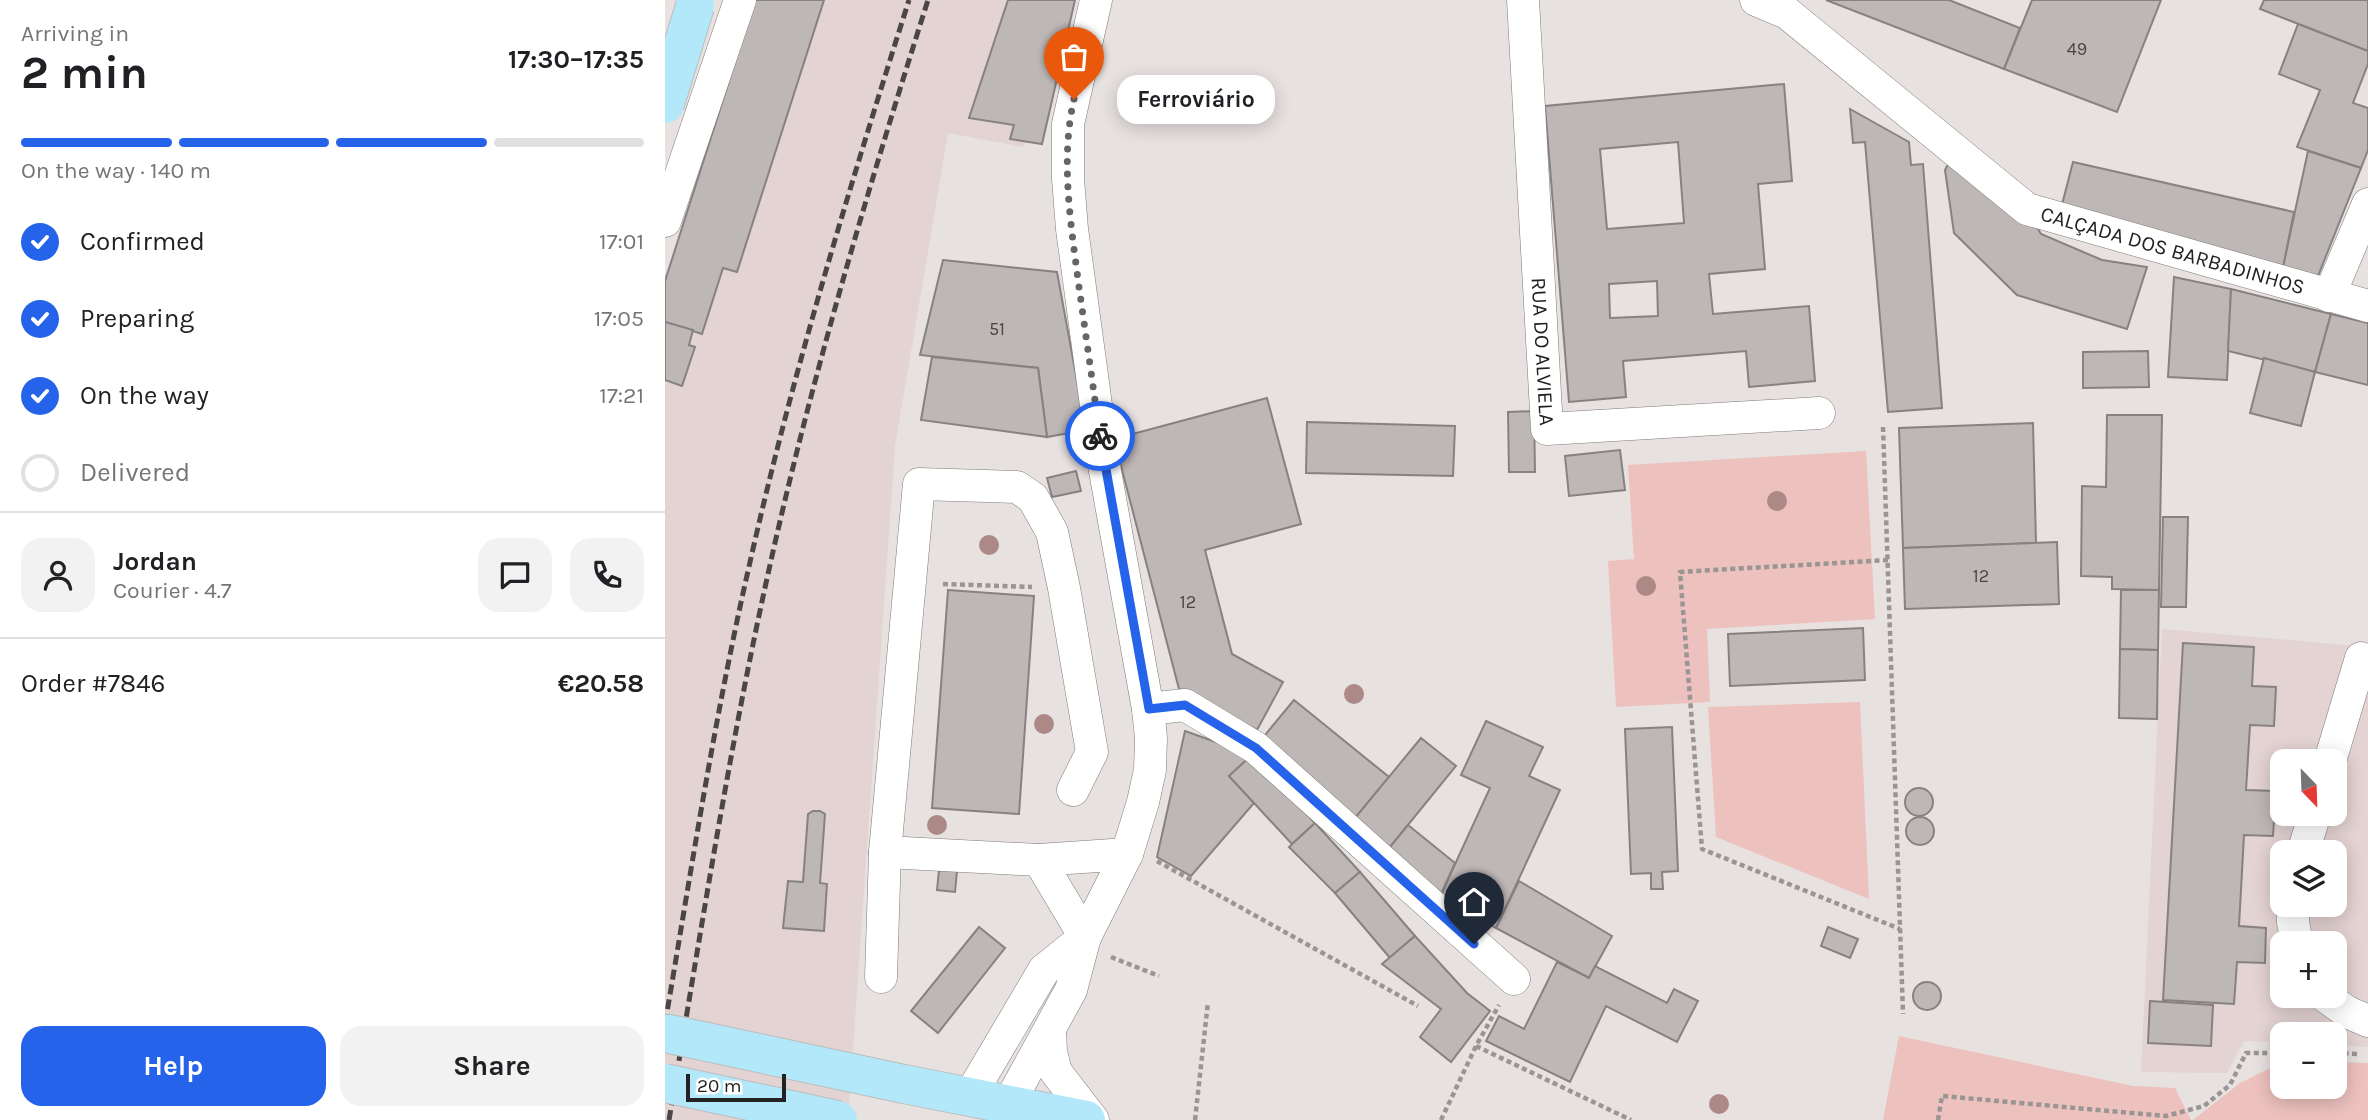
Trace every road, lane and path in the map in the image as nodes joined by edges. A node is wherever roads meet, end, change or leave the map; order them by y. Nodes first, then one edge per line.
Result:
1 (740, 0) edge
2 (1096, 0) edge
3 (1523, 0) edge
4 (1756, 0) edge
5 (696, 3) edge
6 (665, 103) edge
7 (701, 115) junction
8 (2368, 204) edge
9 (665, 221) edge
10 (2329, 296) junction
11 (2368, 306) edge
12 (1819, 413) dead end
13 (1883, 427) dead end
14 (1888, 560) junction
15 (910, 583) junction
16 (1064, 588) junction
17 (2361, 658) dead end
18 (1149, 709) junction
19 (2334, 749) edge
20 (1073, 790) dead end
21 (885, 852) junction
22 (1138, 855) junction
23 (1039, 860) junction
24 (1901, 929) junction
25 (1094, 946) junction
26 (1159, 976) dead end
27 (881, 977) dead end
28 (1514, 979) joint
29 (1208, 1002) dead end
30 (1418, 1006) dead end
31 (2341, 1008) edge
32 (1903, 1014) dead end
33 (2368, 1021) edge
34 (1050, 1030) junction
35 (665, 1034) edge
36 (1476, 1046) junction
37 (2270, 1053) edge
38 (2347, 1054) edge
39 (2368, 1054) edge
40 (665, 1083) edge
41 (963, 1108) edge
42 (1005, 1112) edge
43 (838, 1120) edge
44 (1086, 1120) edge
45 (1093, 1120) edge
46 (1195, 1120) edge
47 (1441, 1120) edge
48 (1631, 1120) edge
49 (1938, 1120) edge

1 - 7 street
2 - 18 street
3 - 12 street, RUA DO ALVIELA
4 - 10 street, CALÇADA DOS BARBADINHOS
5 - 6 main road, bridge
6 - 7 street
7 - 9 street
8 - 10 street
10 - 11 street, CALÇADA DOS BARBADINHOS
13 - 14 path
14 - 24 path
14 - 24 path
15 - 16 path
15 - 16 street
15 - 21 street
16 - 20 street
17 - 19 street
18 - 22 street
18 - 28 street
21 - 23 street
21 - 27 street
22 - 23 street
22 - 25 street
22 - 30 path
23 - 25 street
24 - 32 path
25 - 26 path
25 - 34 street
25 - 41 street
28 - 36 path
29 - 46 path
31 - 33 street
34 - 42 street
34 - 45 street
35 - 41 main road, bridge
36 - 47 path
36 - 48 path
37 - 49 path
38 - 39 path
40 - 43 main road, bridge
41 - 42 main road
42 - 44 main road

